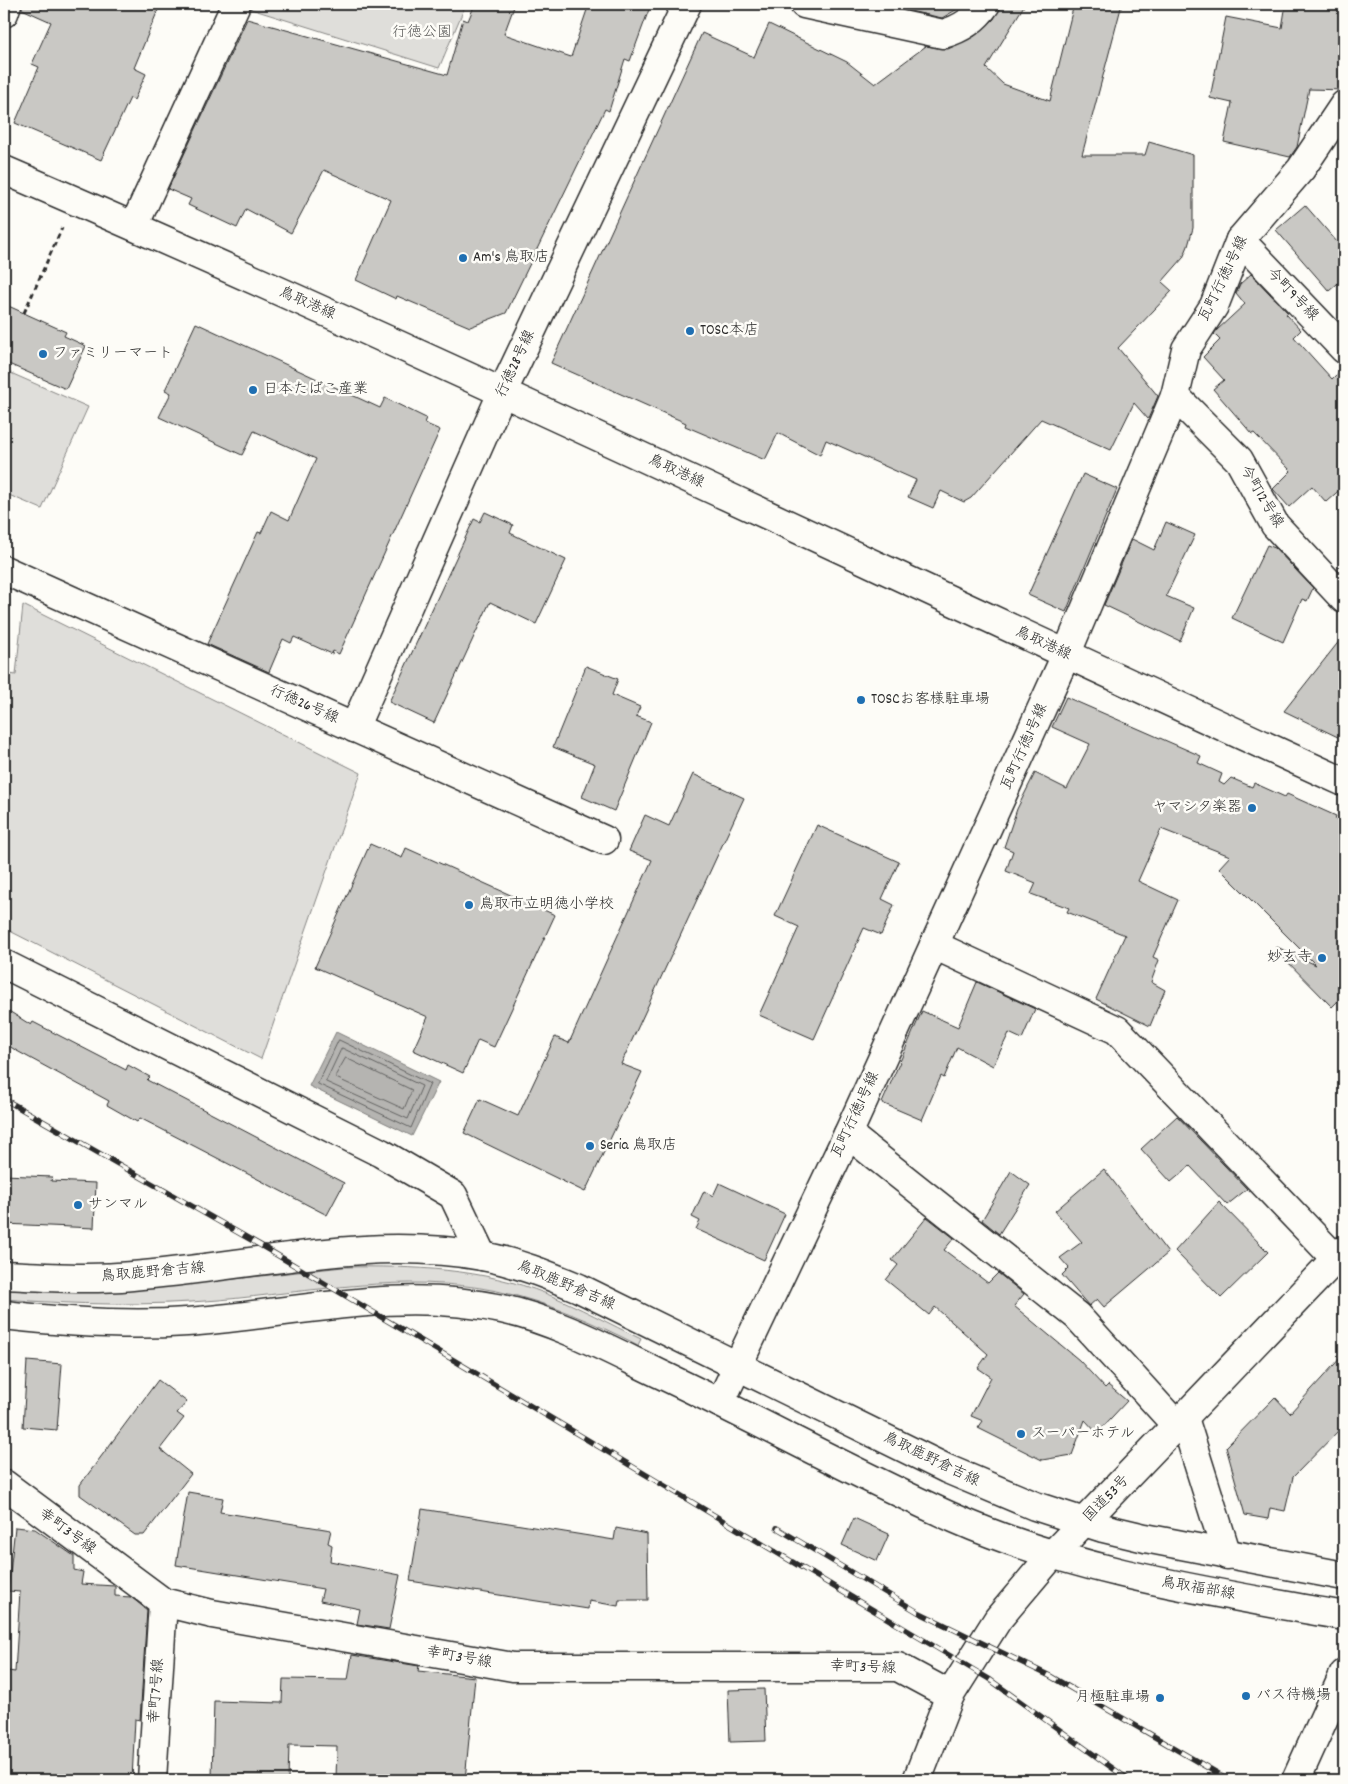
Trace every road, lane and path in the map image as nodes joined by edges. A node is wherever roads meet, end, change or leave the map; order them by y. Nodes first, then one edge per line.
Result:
1 (7, 4) edge
2 (236, 4) edge
3 (687, 4) edge
4 (804, 4) edge
5 (986, 4) edge
6 (4, 13) edge
7 (1344, 106) edge
8 (4, 170) edge
9 (134, 226) junction
10 (62, 228) dead end
11 (1240, 240) junction
12 (24, 313) dead end
13 (1344, 349) edge
14 (503, 391) junction
15 (1175, 396) junction
16 (4, 570) edge
17 (1344, 599) edge
18 (1066, 655) junction
19 (354, 728) junction
20 (1344, 782) edge
21 (604, 840) dead end
22 (934, 946) junction
23 (4, 964) edge
24 (848, 1134) junction
25 (1340, 1254) edge
26 (482, 1256) junction
27 (4, 1275) edge
28 (4, 1316) edge
29 (739, 1365) junction
30 (720, 1403) junction
31 (1180, 1422) junction
32 (4, 1484) edge
33 (1084, 1522) junction
34 (1052, 1555) junction
35 (1227, 1555) junction
36 (1344, 1576) edge
37 (163, 1602) junction
38 (1344, 1616) edge
39 (1344, 1674) edge
40 (950, 1695) junction
41 (152, 1780) edge
42 (917, 1780) edge
43 (1296, 1780) edge

1 - 6 main road
2 - 9 main road
3 - 14 main road, 行徳28号線
4 - 5 main road
7 - 11 main road, 瓦町行徳1号線
8 - 9 main road, 鳥取港線
9 - 14 main road, 鳥取港線
10 - 12 path
11 - 13 main road, 今町9号線
11 - 15 main road, 瓦町行徳1号線
14 - 18 main road, 鳥取港線
14 - 19 main road, 行徳28号線
15 - 17 main road, 今町12号線
15 - 18 main road, 瓦町行徳1号線
16 - 19 main road, 行徳26号線
18 - 20 main road, 鳥取港線
18 - 22 main road, 瓦町行徳1号線
19 - 21 main road, 行徳26号線
22 - 24 main road, 瓦町行徳1号線
22 - 25 main road
23 - 26 main road
24 - 29 main road, 瓦町行徳1号線
24 - 31 main road
25 - 31 main road, 国道53号
26 - 27 main road, 鳥取鹿野倉吉線
26 - 29 main road, 鳥取鹿野倉吉線
28 - 30 main road
29 - 30 main road, 瓦町行徳1号線
29 - 33 main road, 鳥取鹿野倉吉線
30 - 34 main road
31 - 33 main road, 国道53号
31 - 35 main road
32 - 37 main road, 幸町3号線
33 - 34 main road, 国道53号
33 - 35 main road
34 - 38 main road, 鳥取福部線
34 - 40 main road, 国道53号
35 - 36 main road
37 - 40 main road, 幸町3号線
37 - 41 main road, 幸町7号線
39 - 43 main road
40 - 42 main road, 国道53号

